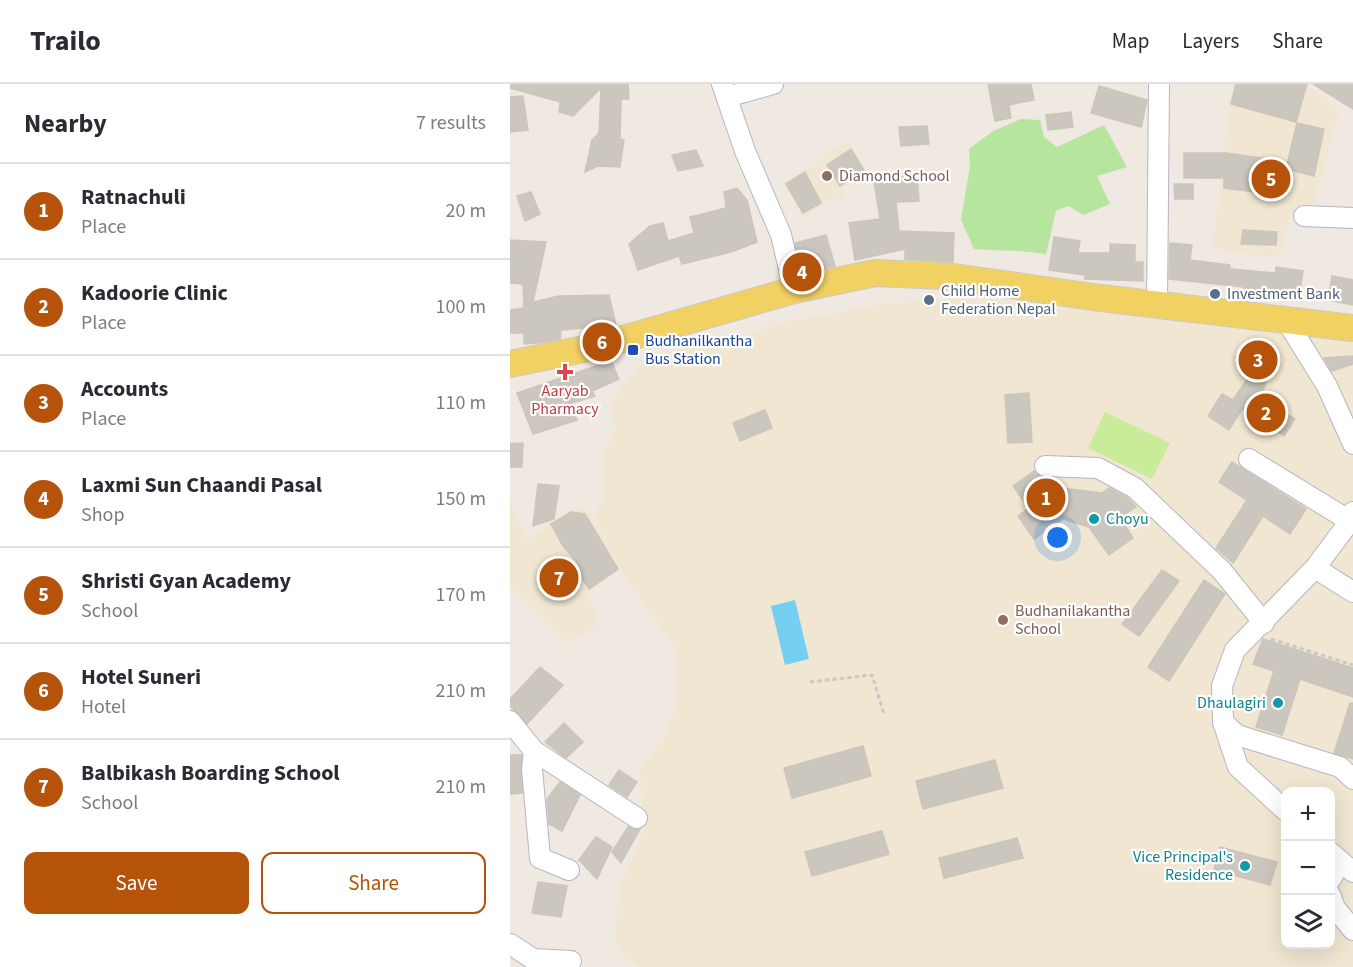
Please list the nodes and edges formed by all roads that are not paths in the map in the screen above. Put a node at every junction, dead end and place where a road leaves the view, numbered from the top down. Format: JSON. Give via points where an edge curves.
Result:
{"nodes":[{"id":1,"x":773,"y":84,"type":"edge"},
{"id":2,"x":1159,"y":84,"type":"edge"},
{"id":3,"x":724,"y":91,"type":"edge"},
{"id":4,"x":1304,"y":216,"type":"dead end"},
{"id":5,"x":1353,"y":218,"type":"edge"},
{"id":6,"x":794,"y":290,"type":"junction"},
{"id":7,"x":1156,"y":304,"type":"junction"},
{"id":8,"x":1286,"y":320,"type":"junction"},
{"id":9,"x":1353,"y":328,"type":"edge"},
{"id":10,"x":510,"y":364,"type":"edge"},
{"id":11,"x":1353,"y":444,"type":"edge"},
{"id":12,"x":1250,"y":459,"type":"dead end"},
{"id":13,"x":1045,"y":466,"type":"dead end"},
{"id":14,"x":1351,"y":516,"type":"edge"},
{"id":15,"x":1315,"y":568,"type":"junction"},
{"id":16,"x":1353,"y":592,"type":"edge"},
{"id":17,"x":1266,"y":621,"type":"junction"},
{"id":18,"x":510,"y":721,"type":"edge"},
{"id":19,"x":1223,"y":722,"type":"junction"},
{"id":20,"x":534,"y":751,"type":"junction"},
{"id":21,"x":1353,"y":778,"type":"edge"},
{"id":22,"x":1281,"y":806,"type":"edge"},
{"id":23,"x":637,"y":818,"type":"dead end"},
{"id":24,"x":569,"y":870,"type":"dead end"},
{"id":25,"x":1330,"y":895,"type":"edge"},
{"id":26,"x":1353,"y":930,"type":"edge"},
{"id":27,"x":510,"y":944,"type":"edge"},
{"id":28,"x":571,"y":962,"type":"dead end"}],
"edges":[{"from":1,"to":3,"type":"street"},
{"from":2,"to":7,"type":"street"},
{"from":3,"to":6,"type":"street","via":[[781,235]]},
{"from":4,"to":5,"type":"street"},
{"from":6,"to":7,"type":"main road","via":[[885,273],[947,276]]},
{"from":6,"to":10,"type":"main road","via":[[599,346]]},
{"from":7,"to":8,"type":"main road"},
{"from":8,"to":9,"type":"main road"},
{"from":8,"to":11,"type":"street","via":[[1327,386]]},
{"from":12,"to":14,"type":"street"},
{"from":13,"to":17,"type":"street","via":[[1098,468],[1135,488],[1221,571]]},
{"from":14,"to":15,"type":"street"},
{"from":15,"to":16,"type":"street"},
{"from":15,"to":17,"type":"street"},
{"from":17,"to":19,"type":"street","via":[[1235,650],[1222,686]]},
{"from":18,"to":20,"type":"street"},
{"from":19,"to":21,"type":"street","via":[[1237,735],[1340,767]]},
{"from":19,"to":22,"type":"street","via":[[1238,766]]},
{"from":20,"to":23,"type":"street"},
{"from":20,"to":24,"type":"street","via":[[532,769],[540,858]]},
{"from":25,"to":26,"type":"street","via":[[1335,908]]},
{"from":27,"to":28,"type":"street","via":[[533,959]]}]}
